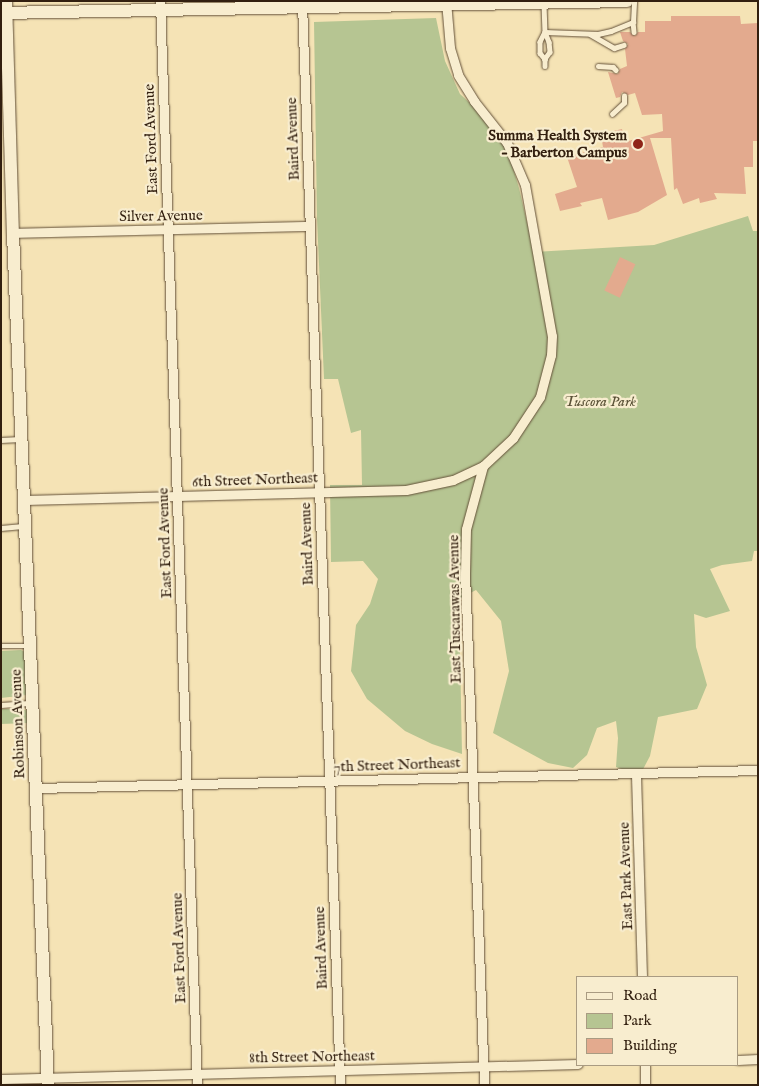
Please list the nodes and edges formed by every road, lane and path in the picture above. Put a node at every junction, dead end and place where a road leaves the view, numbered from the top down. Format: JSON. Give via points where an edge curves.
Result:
{"nodes":[{"id":1,"x":608,"y":1,"type":"edge"},
{"id":2,"x":627,"y":1,"type":"edge"},
{"id":3,"x":634,"y":1,"type":"edge"},
{"id":4,"x":446,"y":2,"type":"edge"},
{"id":5,"x":544,"y":3,"type":"junction"},
{"id":6,"x":302,"y":4,"type":"edge"},
{"id":7,"x":160,"y":5,"type":"edge"},
{"id":8,"x":5,"y":9,"type":"edge"},
{"id":9,"x":633,"y":22,"type":"junction"},
{"id":10,"x":544,"y":32,"type":"junction"},
{"id":11,"x":634,"y":32,"type":"dead end"},
{"id":12,"x":589,"y":34,"type":"junction"},
{"id":13,"x":624,"y":45,"type":"dead end"},
{"id":14,"x":545,"y":59,"type":"junction"},
{"id":15,"x":545,"y":66,"type":"dead end"},
{"id":16,"x":598,"y":66,"type":"dead end"},
{"id":17,"x":616,"y":70,"type":"dead end"},
{"id":18,"x":624,"y":96,"type":"dead end"},
{"id":19,"x":612,"y":114,"type":"dead end"},
{"id":20,"x":310,"y":226,"type":"junction"},
{"id":21,"x":168,"y":229,"type":"junction"},
{"id":22,"x":13,"y":233,"type":"junction"},
{"id":23,"x":22,"y":439,"type":"junction"},
{"id":24,"x":1,"y":440,"type":"edge"},
{"id":25,"x":483,"y":466,"type":"junction"},
{"id":26,"x":319,"y":492,"type":"junction"},
{"id":27,"x":177,"y":496,"type":"junction"},
{"id":28,"x":25,"y":500,"type":"junction"},
{"id":29,"x":26,"y":526,"type":"junction"},
{"id":30,"x":1,"y":528,"type":"edge"},
{"id":31,"x":1,"y":646,"type":"edge"},
{"id":32,"x":30,"y":646,"type":"junction"},
{"id":33,"x":33,"y":703,"type":"junction"},
{"id":34,"x":1,"y":704,"type":"edge"},
{"id":35,"x":758,"y":770,"type":"edge"},
{"id":36,"x":636,"y":775,"type":"junction"},
{"id":37,"x":474,"y":777,"type":"junction"},
{"id":38,"x":329,"y":781,"type":"junction"},
{"id":39,"x":187,"y":785,"type":"junction"},
{"id":40,"x":36,"y":788,"type":"junction"},
{"id":41,"x":642,"y":976,"type":"edge"},
{"id":42,"x":758,"y":1059,"type":"edge"},
{"id":43,"x":739,"y":1060,"type":"edge"},
{"id":44,"x":576,"y":1064,"type":"edge"},
{"id":45,"x":484,"y":1066,"type":"junction"},
{"id":46,"x":645,"y":1066,"type":"edge"},
{"id":47,"x":339,"y":1070,"type":"junction"},
{"id":48,"x":197,"y":1073,"type":"junction"},
{"id":49,"x":1,"y":1079,"type":"edge"},
{"id":50,"x":48,"y":1081,"type":"edge"},
{"id":51,"x":197,"y":1085,"type":"edge"},
{"id":52,"x":340,"y":1085,"type":"edge"},
{"id":53,"x":484,"y":1085,"type":"edge"},
{"id":54,"x":645,"y":1085,"type":"edge"}],
"edges":[{"from":1,"to":2,"type":"main road"},
{"from":1,"to":5,"type":"main road"},
{"from":3,"to":9,"type":"lane"},
{"from":4,"to":5,"type":"main road"},
{"from":4,"to":6,"type":"main road"},
{"from":4,"to":25,"type":"street","via":[[450,48],[458,75],[507,143],[525,185],[551,320],[551,355],[540,398],[513,438]]},
{"from":5,"to":10,"type":"lane"},
{"from":6,"to":7,"type":"main road"},
{"from":6,"to":20,"type":"street","name":"Baird Avenue"},
{"from":7,"to":8,"type":"main road"},
{"from":7,"to":21,"type":"street","name":"East Ford Avenue"},
{"from":8,"to":22,"type":"main road","name":"Robinson Avenue"},
{"from":9,"to":11,"type":"lane"},
{"from":9,"to":12,"type":"lane","via":[[611,31]]},
{"from":10,"to":12,"type":"lane"},
{"from":10,"to":14,"type":"lane","via":[[540,53]]},
{"from":10,"to":14,"type":"lane","via":[[550,47]]},
{"from":12,"to":13,"type":"lane","via":[[614,48]]},
{"from":14,"to":15,"type":"lane"},
{"from":16,"to":17,"type":"lane"},
{"from":18,"to":19,"type":"lane","via":[[624,103]]},
{"from":20,"to":21,"type":"street","name":"Silver Avenue"},
{"from":20,"to":26,"type":"street","name":"Baird Avenue"},
{"from":21,"to":22,"type":"street","name":"Silver Avenue"},
{"from":21,"to":27,"type":"street","name":"East Ford Avenue"},
{"from":22,"to":23,"type":"main road","name":"Robinson Avenue"},
{"from":23,"to":24,"type":"lane"},
{"from":23,"to":28,"type":"main road","name":"Robinson Avenue"},
{"from":25,"to":26,"type":"street","name":"6th Street Northeast","via":[[453,480],[406,490]]},
{"from":25,"to":37,"type":"street","name":"East Tuscarawas Avenue","via":[[466,529],[465,551]]},
{"from":26,"to":27,"type":"street","name":"6th Street Northeast"},
{"from":26,"to":38,"type":"street","name":"Baird Avenue"},
{"from":27,"to":28,"type":"street","name":"6th Street Northeast"},
{"from":27,"to":39,"type":"street","name":"East Ford Avenue"},
{"from":28,"to":29,"type":"main road","name":"Robinson Avenue"},
{"from":29,"to":30,"type":"lane"},
{"from":29,"to":32,"type":"main road","name":"Robinson Avenue"},
{"from":31,"to":32,"type":"lane"},
{"from":32,"to":33,"type":"main road","name":"Robinson Avenue"},
{"from":33,"to":34,"type":"lane"},
{"from":33,"to":40,"type":"main road","name":"Robinson Avenue"},
{"from":35,"to":36,"type":"street","name":"7th Street Northeast"},
{"from":36,"to":37,"type":"street","name":"7th Street Northeast"},
{"from":36,"to":41,"type":"street","name":"East Park Avenue"},
{"from":37,"to":38,"type":"street","name":"7th Street Northeast"},
{"from":37,"to":45,"type":"street","name":"East Tuscarawas Avenue"},
{"from":38,"to":39,"type":"street","name":"7th Street Northeast"},
{"from":38,"to":47,"type":"street","name":"Baird Avenue"},
{"from":39,"to":40,"type":"street","name":"7th Street Northeast"},
{"from":39,"to":48,"type":"street","name":"East Ford Avenue"},
{"from":40,"to":50,"type":"main road","name":"Robinson Avenue"},
{"from":42,"to":43,"type":"street"},
{"from":44,"to":45,"type":"street","name":"8th Street Northeast"},
{"from":45,"to":47,"type":"street","name":"8th Street Northeast"},
{"from":45,"to":53,"type":"street","name":"East Tuscarawas Avenue"},
{"from":46,"to":54,"type":"street"},
{"from":47,"to":48,"type":"street","name":"8th Street Northeast"},
{"from":47,"to":52,"type":"street","name":"Baird Avenue"},
{"from":48,"to":50,"type":"street","name":"8th Street Northeast"},
{"from":48,"to":51,"type":"street","name":"East Ford Avenue"},
{"from":49,"to":50,"type":"street","name":"8th Street Northeast"}]}
